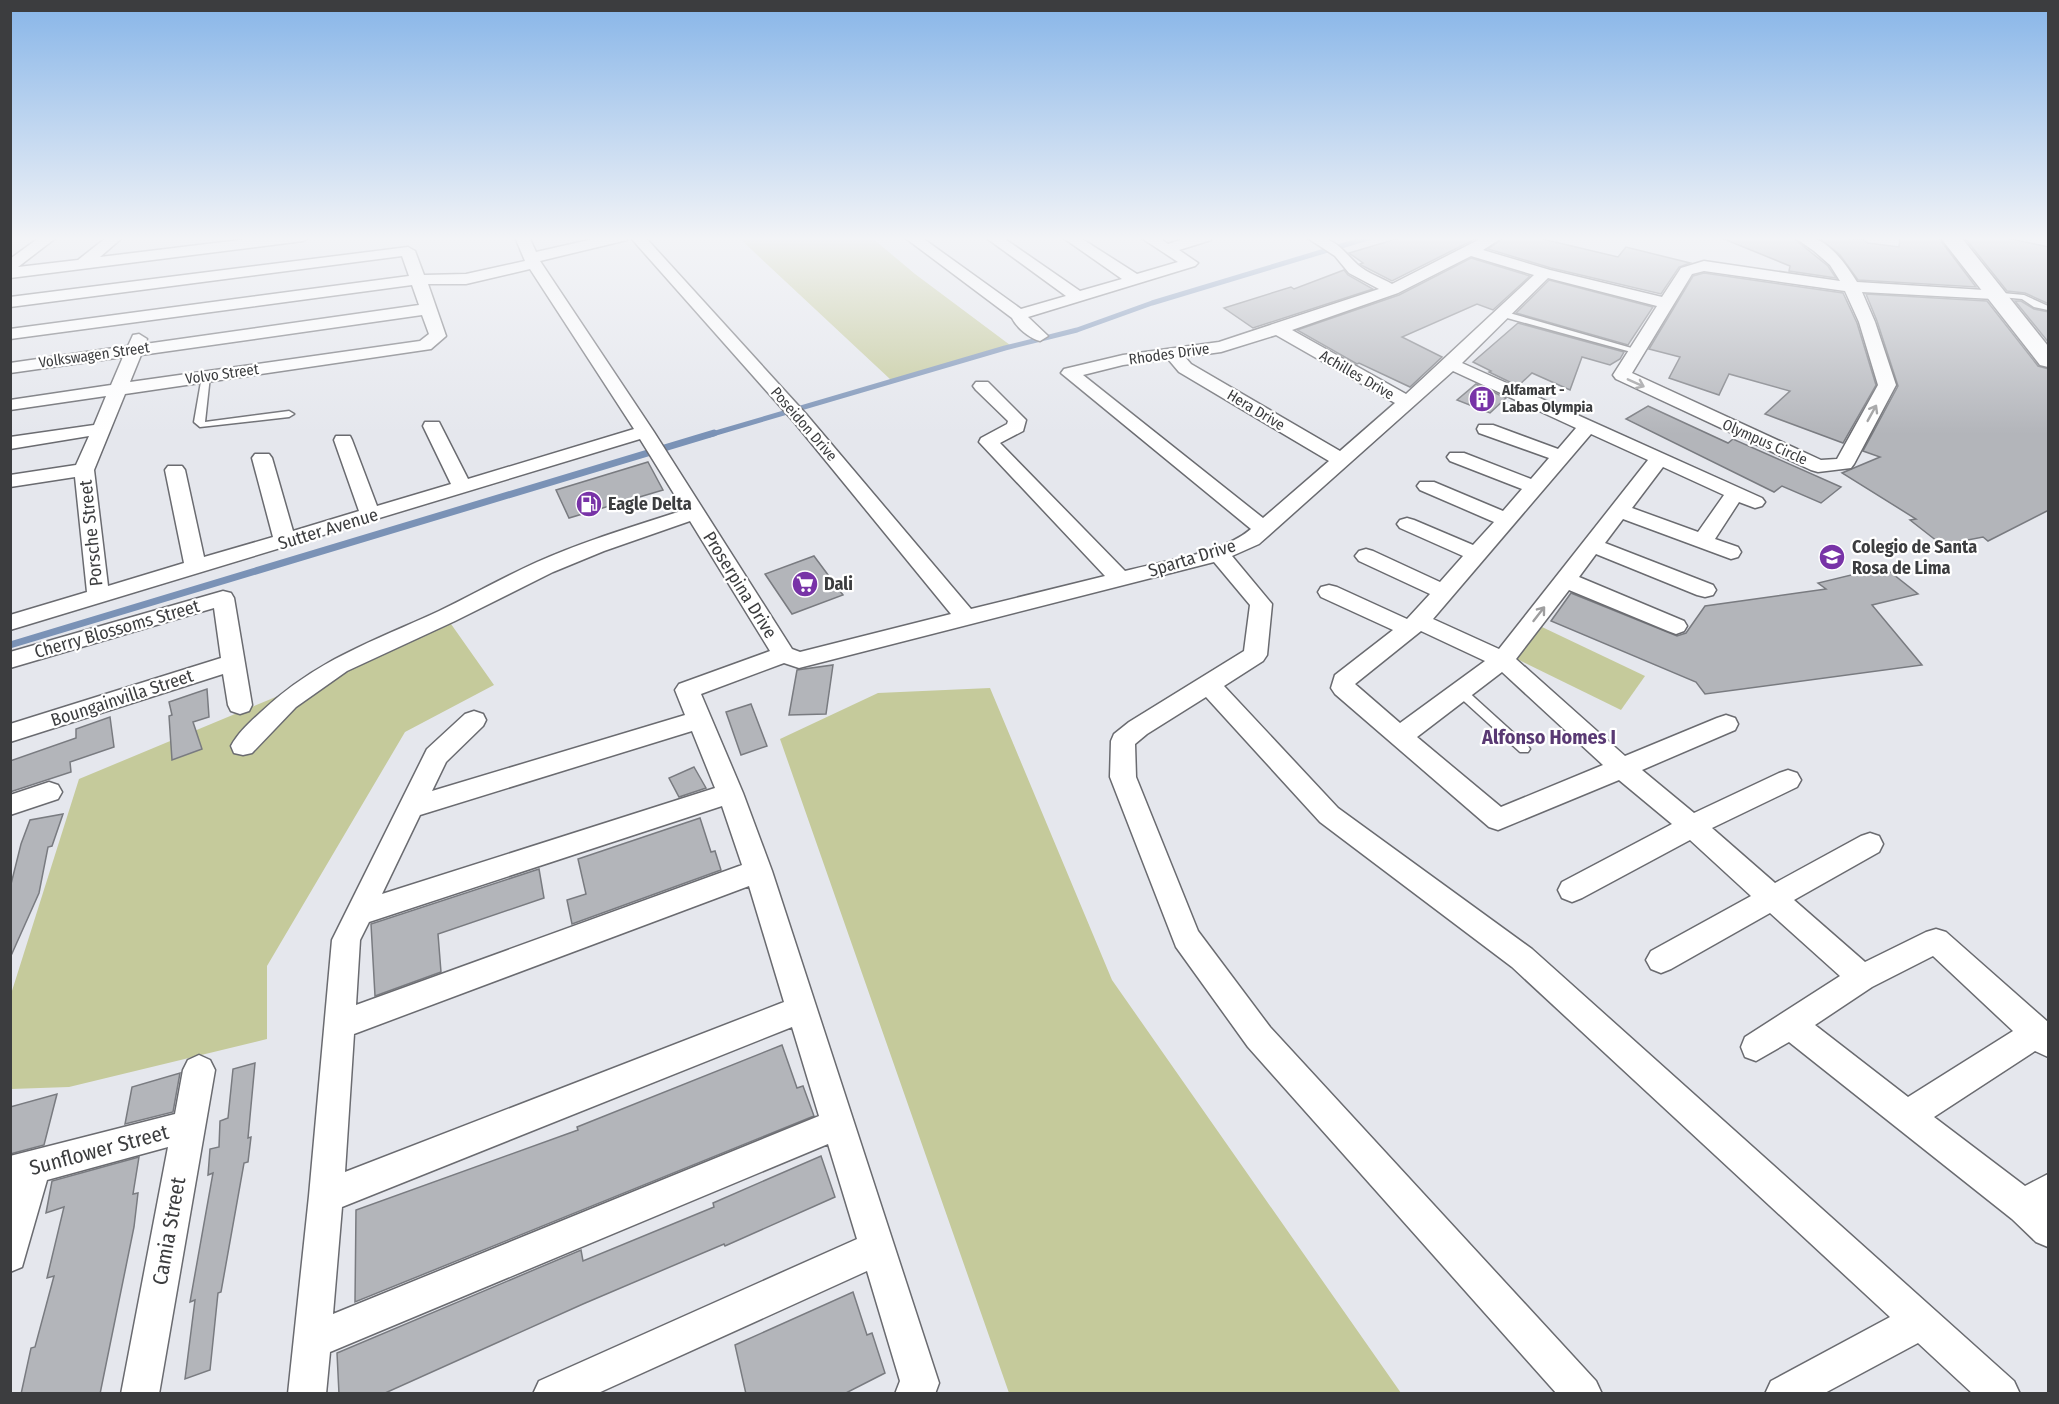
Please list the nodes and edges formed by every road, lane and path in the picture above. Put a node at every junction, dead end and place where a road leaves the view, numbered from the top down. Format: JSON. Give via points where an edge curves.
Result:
{"nodes":[{"id":1,"x":153,"y":303,"type":"edge"},
{"id":2,"x":244,"y":303,"type":"edge"},
{"id":3,"x":426,"y":303,"type":"edge"},
{"id":4,"x":560,"y":303,"type":"edge"},
{"id":5,"x":696,"y":303,"type":"edge"},
{"id":6,"x":1002,"y":303,"type":"edge"},
{"id":7,"x":1060,"y":303,"type":"edge"},
{"id":8,"x":1355,"y":303,"type":"edge"},
{"id":9,"x":1515,"y":303,"type":"edge"},
{"id":10,"x":1665,"y":303,"type":"edge"},
{"id":11,"x":1858,"y":303,"type":"edge"},
{"id":12,"x":2001,"y":303,"type":"edge"},
{"id":13,"x":2033,"y":303,"type":"edge"},
{"id":14,"x":2049,"y":308,"type":"edge"},
{"id":15,"x":428,"y":309,"type":"junction"},
{"id":16,"x":1503,"y":314,"type":"junction"},
{"id":17,"x":148,"y":315,"type":"junction"},
{"id":18,"x":1019,"y":315,"type":"junction"},
{"id":19,"x":1278,"y":329,"type":"junction"},
{"id":20,"x":10,"y":334,"type":"edge"},
{"id":21,"x":1040,"y":336,"type":"dead end"},
{"id":22,"x":134,"y":349,"type":"junction"},
{"id":23,"x":1638,"y":351,"type":"junction"},
{"id":24,"x":1173,"y":354,"type":"junction"},
{"id":25,"x":2049,"y":360,"type":"edge"},
{"id":26,"x":1451,"y":364,"type":"junction"},
{"id":27,"x":10,"y":368,"type":"edge"},
{"id":28,"x":206,"y":376,"type":"junction"},
{"id":29,"x":982,"y":386,"type":"dead end"},
{"id":30,"x":117,"y":390,"type":"junction"},
{"id":31,"x":1406,"y":402,"type":"junction"},
{"id":32,"x":10,"y":405,"type":"edge"},
{"id":33,"x":289,"y":414,"type":"dead end"},
{"id":34,"x":432,"y":426,"type":"dead end"},
{"id":35,"x":1587,"y":427,"type":"junction"},
{"id":36,"x":101,"y":429,"type":"junction"},
{"id":37,"x":1486,"y":429,"type":"dead end"},
{"id":38,"x":343,"y":440,"type":"dead end"},
{"id":39,"x":651,"y":442,"type":"junction"},
{"id":40,"x":10,"y":443,"type":"edge"},
{"id":41,"x":1561,"y":456,"type":"junction"},
{"id":42,"x":1457,"y":457,"type":"dead end"},
{"id":43,"x":262,"y":458,"type":"dead end"},
{"id":44,"x":1659,"y":459,"type":"junction"},
{"id":45,"x":1343,"y":461,"type":"junction"},
{"id":46,"x":84,"y":470,"type":"junction"},
{"id":47,"x":175,"y":470,"type":"dead end"},
{"id":48,"x":10,"y":480,"type":"edge"},
{"id":49,"x":1427,"y":486,"type":"dead end"},
{"id":50,"x":1535,"y":487,"type":"junction"},
{"id":51,"x":463,"y":488,"type":"junction"},
{"id":52,"x":1735,"y":493,"type":"junction"},
{"id":53,"x":1755,"y":502,"type":"dead end"},
{"id":54,"x":1619,"y":510,"type":"junction"},
{"id":55,"x":695,"y":513,"type":"junction"},
{"id":56,"x":370,"y":516,"type":"junction"},
{"id":57,"x":1505,"y":519,"type":"junction"},
{"id":58,"x":1407,"y":524,"type":"dead end"},
{"id":59,"x":1264,"y":529,"type":"junction"},
{"id":60,"x":285,"y":541,"type":"junction"},
{"id":61,"x":1703,"y":541,"type":"junction"},
{"id":62,"x":1593,"y":545,"type":"junction"},
{"id":63,"x":1731,"y":552,"type":"dead end"},
{"id":64,"x":1219,"y":554,"type":"junction"},
{"id":65,"x":1476,"y":554,"type":"junction"},
{"id":66,"x":1366,"y":556,"type":"dead end"},
{"id":67,"x":196,"y":568,"type":"junction"},
{"id":68,"x":1121,"y":579,"type":"junction"},
{"id":69,"x":1566,"y":579,"type":"junction"},
{"id":70,"x":1705,"y":590,"type":"dead end"},
{"id":71,"x":1329,"y":592,"type":"dead end"},
{"id":72,"x":1443,"y":592,"type":"junction"},
{"id":73,"x":99,"y":597,"type":"junction"},
{"id":74,"x":965,"y":617,"type":"junction"},
{"id":75,"x":10,"y":623,"type":"edge"},
{"id":76,"x":1414,"y":625,"type":"junction"},
{"id":77,"x":1676,"y":626,"type":"dead end"},
{"id":78,"x":784,"y":655,"type":"junction"},
{"id":79,"x":10,"y":660,"type":"edge"},
{"id":80,"x":1503,"y":660,"type":"junction"},
{"id":81,"x":233,"y":663,"type":"junction"},
{"id":82,"x":1208,"y":684,"type":"junction"},
{"id":83,"x":1460,"y":691,"type":"junction"},
{"id":84,"x":240,"y":705,"type":"dead end"},
{"id":85,"x":474,"y":720,"type":"dead end"},
{"id":86,"x":700,"y":720,"type":"junction"},
{"id":87,"x":1726,"y":724,"type":"dead end"},
{"id":88,"x":10,"y":733,"type":"edge"},
{"id":89,"x":1400,"y":736,"type":"junction"},
{"id":90,"x":243,"y":746,"type":"dead end"},
{"id":91,"x":1524,"y":749,"type":"dead end"},
{"id":92,"x":1622,"y":768,"type":"junction"},
{"id":93,"x":1788,"y":780,"type":"dead end"},
{"id":94,"x":49,"y":792,"type":"dead end"},
{"id":95,"x":730,"y":792,"type":"junction"},
{"id":96,"x":10,"y":805,"type":"edge"},
{"id":97,"x":412,"y":807,"type":"junction"},
{"id":98,"x":1692,"y":826,"type":"junction"},
{"id":99,"x":1870,"y":844,"type":"dead end"},
{"id":100,"x":758,"y":871,"type":"junction"},
{"id":101,"x":1572,"y":890,"type":"dead end"},
{"id":102,"x":1772,"y":898,"type":"junction"},
{"id":103,"x":360,"y":913,"type":"junction"},
{"id":104,"x":1661,"y":960,"type":"dead end"},
{"id":105,"x":1862,"y":978,"type":"junction"},
{"id":106,"x":802,"y":1009,"type":"junction"},
{"id":107,"x":340,"y":1025,"type":"junction"},
{"id":108,"x":1792,"y":1026,"type":"junction"},
{"id":109,"x":2043,"y":1037,"type":"edge"},
{"id":110,"x":1756,"y":1047,"type":"dead end"},
{"id":111,"x":199,"y":1070,"type":"dead end"},
{"id":112,"x":1907,"y":1116,"type":"junction"},
{"id":113,"x":838,"y":1124,"type":"junction"},
{"id":114,"x":188,"y":1126,"type":"junction"},
{"id":115,"x":22,"y":1170,"type":"edge"},
{"id":116,"x":326,"y":1196,"type":"junction"},
{"id":117,"x":2036,"y":1199,"type":"edge"},
{"id":118,"x":2049,"y":1230,"type":"edge"},
{"id":119,"x":877,"y":1248,"type":"junction"},
{"id":120,"x":10,"y":1256,"type":"edge"},
{"id":121,"x":1921,"y":1321,"type":"junction"},
{"id":122,"x":312,"y":1341,"type":"junction"},
{"id":123,"x":140,"y":1394,"type":"edge"},
{"id":124,"x":307,"y":1394,"type":"edge"},
{"id":125,"x":552,"y":1394,"type":"edge"},
{"id":126,"x":914,"y":1394,"type":"edge"},
{"id":127,"x":1582,"y":1394,"type":"edge"},
{"id":128,"x":1784,"y":1394,"type":"edge"},
{"id":129,"x":2001,"y":1394,"type":"edge"}],
"edges":[{"from":1,"to":17,"type":"street"},
{"from":2,"to":17,"type":"street"},
{"from":3,"to":15,"type":"street"},
{"from":4,"to":39,"type":"street","name":"Proserpina Drive"},
{"from":5,"to":74,"type":"street","name":"Poseidon Drive","via":[[800,418]]},
{"from":6,"to":18,"type":"street"},
{"from":7,"to":18,"type":"street"},
{"from":8,"to":19,"type":"street","name":"Rhodes Drive"},
{"from":9,"to":16,"type":"street","name":"Sparta Drive"},
{"from":10,"to":23,"type":"street","name":"Olympus Circle"},
{"from":23,"to":11,"type":"street","name":"Olympus Circle","one_way":true,"via":[[1622,375],[1625,379],[1818,466],[1844,464],[1887,385]]},
{"from":12,"to":25,"type":"main road"},
{"from":13,"to":14,"type":"lane"},
{"from":15,"to":22,"type":"street","name":"Volkswagen Street"},
{"from":15,"to":28,"type":"street","name":"Volvo Street","via":[[438,336],[425,345]]},
{"from":16,"to":23,"type":"lane"},
{"from":16,"to":26,"type":"street","name":"Sparta Drive"},
{"from":17,"to":20,"type":"street"},
{"from":17,"to":22,"type":"street"},
{"from":18,"to":21,"type":"street"},
{"from":19,"to":24,"type":"street","name":"Rhodes Drive","via":[[1221,347]]},
{"from":19,"to":31,"type":"street","name":"Achilles Drive"},
{"from":22,"to":27,"type":"street","name":"Volkswagen Street"},
{"from":22,"to":30,"type":"street"},
{"from":24,"to":45,"type":"street","name":"Hera Drive","via":[[1185,368]]},
{"from":24,"to":59,"type":"street","name":"Rhodes Drive","via":[[1123,360],[1070,373]]},
{"from":26,"to":31,"type":"street","name":"Sparta Drive"},
{"from":26,"to":35,"type":"street"},
{"from":28,"to":30,"type":"street","name":"Volvo Street"},
{"from":28,"to":33,"type":"lane","via":[[199,422],[203,425]]},
{"from":29,"to":68,"type":"street","via":[[1017,420],[1016,427],[988,442]]},
{"from":30,"to":32,"type":"street","name":"Volvo Street"},
{"from":30,"to":36,"type":"street"},
{"from":31,"to":45,"type":"street","name":"Sparta Drive"},
{"from":34,"to":51,"type":"street"},
{"from":35,"to":41,"type":"street"},
{"from":35,"to":44,"type":"street"},
{"from":36,"to":40,"type":"street"},
{"from":36,"to":46,"type":"street"},
{"from":37,"to":41,"type":"street"},
{"from":38,"to":56,"type":"street"},
{"from":39,"to":51,"type":"street","name":"Sutter Avenue"},
{"from":39,"to":55,"type":"street","name":"Proserpina Drive"},
{"from":41,"to":50,"type":"street"},
{"from":42,"to":50,"type":"street"},
{"from":43,"to":60,"type":"street"},
{"from":44,"to":52,"type":"street"},
{"from":44,"to":54,"type":"street"},
{"from":45,"to":59,"type":"street","name":"Sparta Drive"},
{"from":46,"to":48,"type":"street"},
{"from":46,"to":73,"type":"street","name":"Porsche Street"},
{"from":47,"to":67,"type":"street"},
{"from":49,"to":57,"type":"street"},
{"from":50,"to":57,"type":"street"},
{"from":51,"to":56,"type":"street","name":"Sutter Avenue"},
{"from":52,"to":53,"type":"street"},
{"from":52,"to":61,"type":"street"},
{"from":54,"to":61,"type":"street"},
{"from":54,"to":62,"type":"street"},
{"from":55,"to":78,"type":"street","name":"Proserpina Drive"},
{"from":55,"to":90,"type":"street","via":[[545,567],[339,665],[277,709]]},
{"from":56,"to":60,"type":"street","name":"Sutter Avenue"},
{"from":57,"to":65,"type":"street"},
{"from":58,"to":65,"type":"street"},
{"from":59,"to":64,"type":"street","name":"Sparta Drive"},
{"from":60,"to":67,"type":"street","name":"Sutter Avenue"},
{"from":61,"to":63,"type":"street"},
{"from":62,"to":69,"type":"street"},
{"from":62,"to":70,"type":"street"},
{"from":64,"to":68,"type":"street","name":"Sparta Drive"},
{"from":64,"to":82,"type":"street","via":[[1261,604],[1255,655]]},
{"from":65,"to":72,"type":"street"},
{"from":66,"to":72,"type":"street"},
{"from":67,"to":73,"type":"street","name":"Sutter Avenue"},
{"from":68,"to":74,"type":"street","name":"Sparta Drive"},
{"from":69,"to":77,"type":"street"},
{"from":80,"to":69,"type":"street","one_way":true},
{"from":71,"to":76,"type":"street"},
{"from":72,"to":76,"type":"street"},
{"from":73,"to":75,"type":"street","name":"Sutter Avenue"},
{"from":74,"to":78,"type":"street","name":"Sparta Drive","via":[[799,660]]},
{"from":76,"to":80,"type":"street"},
{"from":76,"to":89,"type":"street","via":[[1343,681],[1343,688]]},
{"from":78,"to":86,"type":"street","via":[[687,690]]},
{"from":79,"to":81,"type":"street","name":"Cherry Blossoms Street","via":[[223,598]]},
{"from":80,"to":83,"type":"street"},
{"from":80,"to":92,"type":"street"},
{"from":81,"to":84,"type":"street"},
{"from":81,"to":88,"type":"street","name":"Boungainvilla Street"},
{"from":82,"to":121,"type":"street","via":[[1329,815],[1522,958]]},
{"from":82,"to":127,"type":"street","via":[[1124,741],[1123,777],[1186,938],[1259,1037]]},
{"from":83,"to":89,"type":"street"},
{"from":83,"to":91,"type":"lane"},
{"from":85,"to":97,"type":"street","via":[[436,756]]},
{"from":86,"to":95,"type":"street"},
{"from":86,"to":97,"type":"street"},
{"from":87,"to":92,"type":"street"},
{"from":89,"to":92,"type":"street","via":[[1498,820]]},
{"from":92,"to":98,"type":"street"},
{"from":93,"to":98,"type":"street"},
{"from":94,"to":96,"type":"street"},
{"from":95,"to":100,"type":"street"},
{"from":95,"to":103,"type":"street"},
{"from":97,"to":103,"type":"street"},
{"from":98,"to":101,"type":"street"},
{"from":98,"to":102,"type":"street"},
{"from":99,"to":102,"type":"street"},
{"from":100,"to":106,"type":"street"},
{"from":100,"to":107,"type":"street"},
{"from":102,"to":104,"type":"street"},
{"from":102,"to":105,"type":"street"},
{"from":103,"to":107,"type":"street","via":[[346,940]]},
{"from":105,"to":108,"type":"street"},
{"from":105,"to":109,"type":"street","via":[[1936,941]]},
{"from":106,"to":113,"type":"street"},
{"from":106,"to":116,"type":"street"},
{"from":107,"to":116,"type":"street"},
{"from":108,"to":110,"type":"street"},
{"from":108,"to":112,"type":"street"},
{"from":109,"to":112,"type":"street"},
{"from":111,"to":114,"type":"street","name":"Camia Street"},
{"from":112,"to":117,"type":"street"},
{"from":113,"to":119,"type":"street"},
{"from":113,"to":122,"type":"street"},
{"from":114,"to":115,"type":"street","name":"Sunflower Street"},
{"from":114,"to":123,"type":"street","name":"Camia Street"},
{"from":115,"to":120,"type":"street"},
{"from":116,"to":122,"type":"street"},
{"from":117,"to":118,"type":"street"},
{"from":119,"to":125,"type":"street"},
{"from":119,"to":126,"type":"street","via":[[920,1383]]},
{"from":121,"to":128,"type":"street"},
{"from":121,"to":129,"type":"street"},
{"from":122,"to":124,"type":"street"}]}
